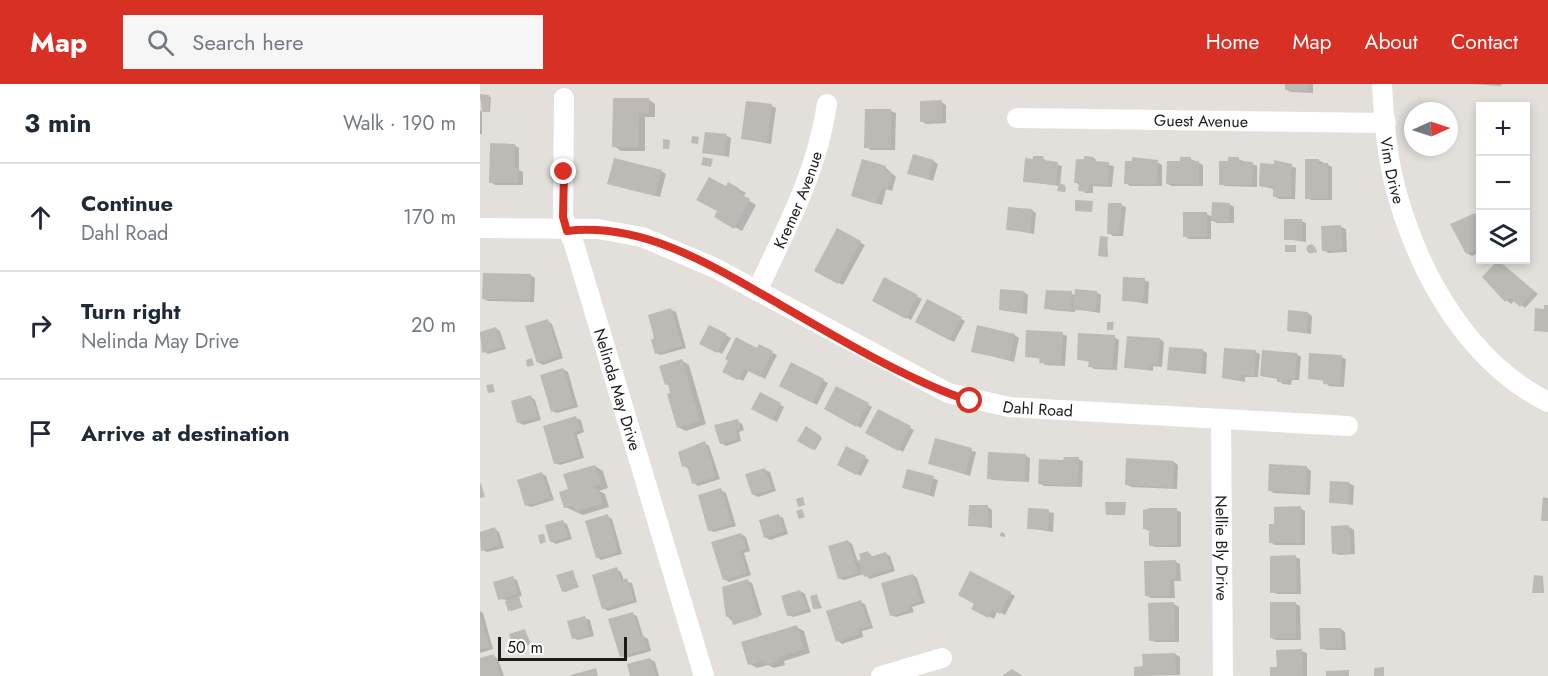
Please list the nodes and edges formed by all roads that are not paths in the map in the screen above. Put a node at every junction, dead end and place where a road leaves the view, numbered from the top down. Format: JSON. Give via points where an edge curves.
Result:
{"nodes":[{"id":1,"x":1382,"y":84,"type":"edge"},
{"id":2,"x":564,"y":98,"type":"dead end"},
{"id":3,"x":826,"y":104,"type":"dead end"},
{"id":4,"x":1017,"y":118,"type":"dead end"},
{"id":5,"x":1386,"y":123,"type":"junction"},
{"id":6,"x":480,"y":228,"type":"edge"},
{"id":7,"x":567,"y":231,"type":"junction"},
{"id":8,"x":757,"y":291,"type":"junction"},
{"id":9,"x":1548,"y":402,"type":"edge"},
{"id":10,"x":1221,"y":420,"type":"junction"},
{"id":11,"x":1348,"y":426,"type":"dead end"},
{"id":12,"x":942,"y":658,"type":"dead end"},
{"id":13,"x":704,"y":676,"type":"edge"},
{"id":14,"x":881,"y":676,"type":"edge"},
{"id":15,"x":1223,"y":676,"type":"edge"}],
"edges":[{"from":1,"to":5,"type":"street","name":"Vim Drive"},
{"from":2,"to":7,"type":"street","name":"Nelinda May Drive","via":[[562,205]]},
{"from":3,"to":8,"type":"street","name":"Kremer Avenue","via":[[820,142],[806,186]]},
{"from":4,"to":5,"type":"street","name":"Guest Avenue"},
{"from":5,"to":9,"type":"street","name":"Vim Drive","via":[[1397,195],[1431,283],[1481,350],[1507,374]]},
{"from":6,"to":7,"type":"street","name":"Dahl Road"},
{"from":7,"to":8,"type":"street","name":"Dahl Road","via":[[598,229],[642,237]]},
{"from":7,"to":13,"type":"street","name":"Nelinda May Drive","via":[[585,277]]},
{"from":8,"to":10,"type":"street","name":"Dahl Road","via":[[911,375],[970,401],[1009,407]]},
{"from":10,"to":11,"type":"street","name":"Dahl Road"},
{"from":10,"to":15,"type":"street","name":"Nellie Bly Drive"},
{"from":12,"to":14,"type":"street"}]}
